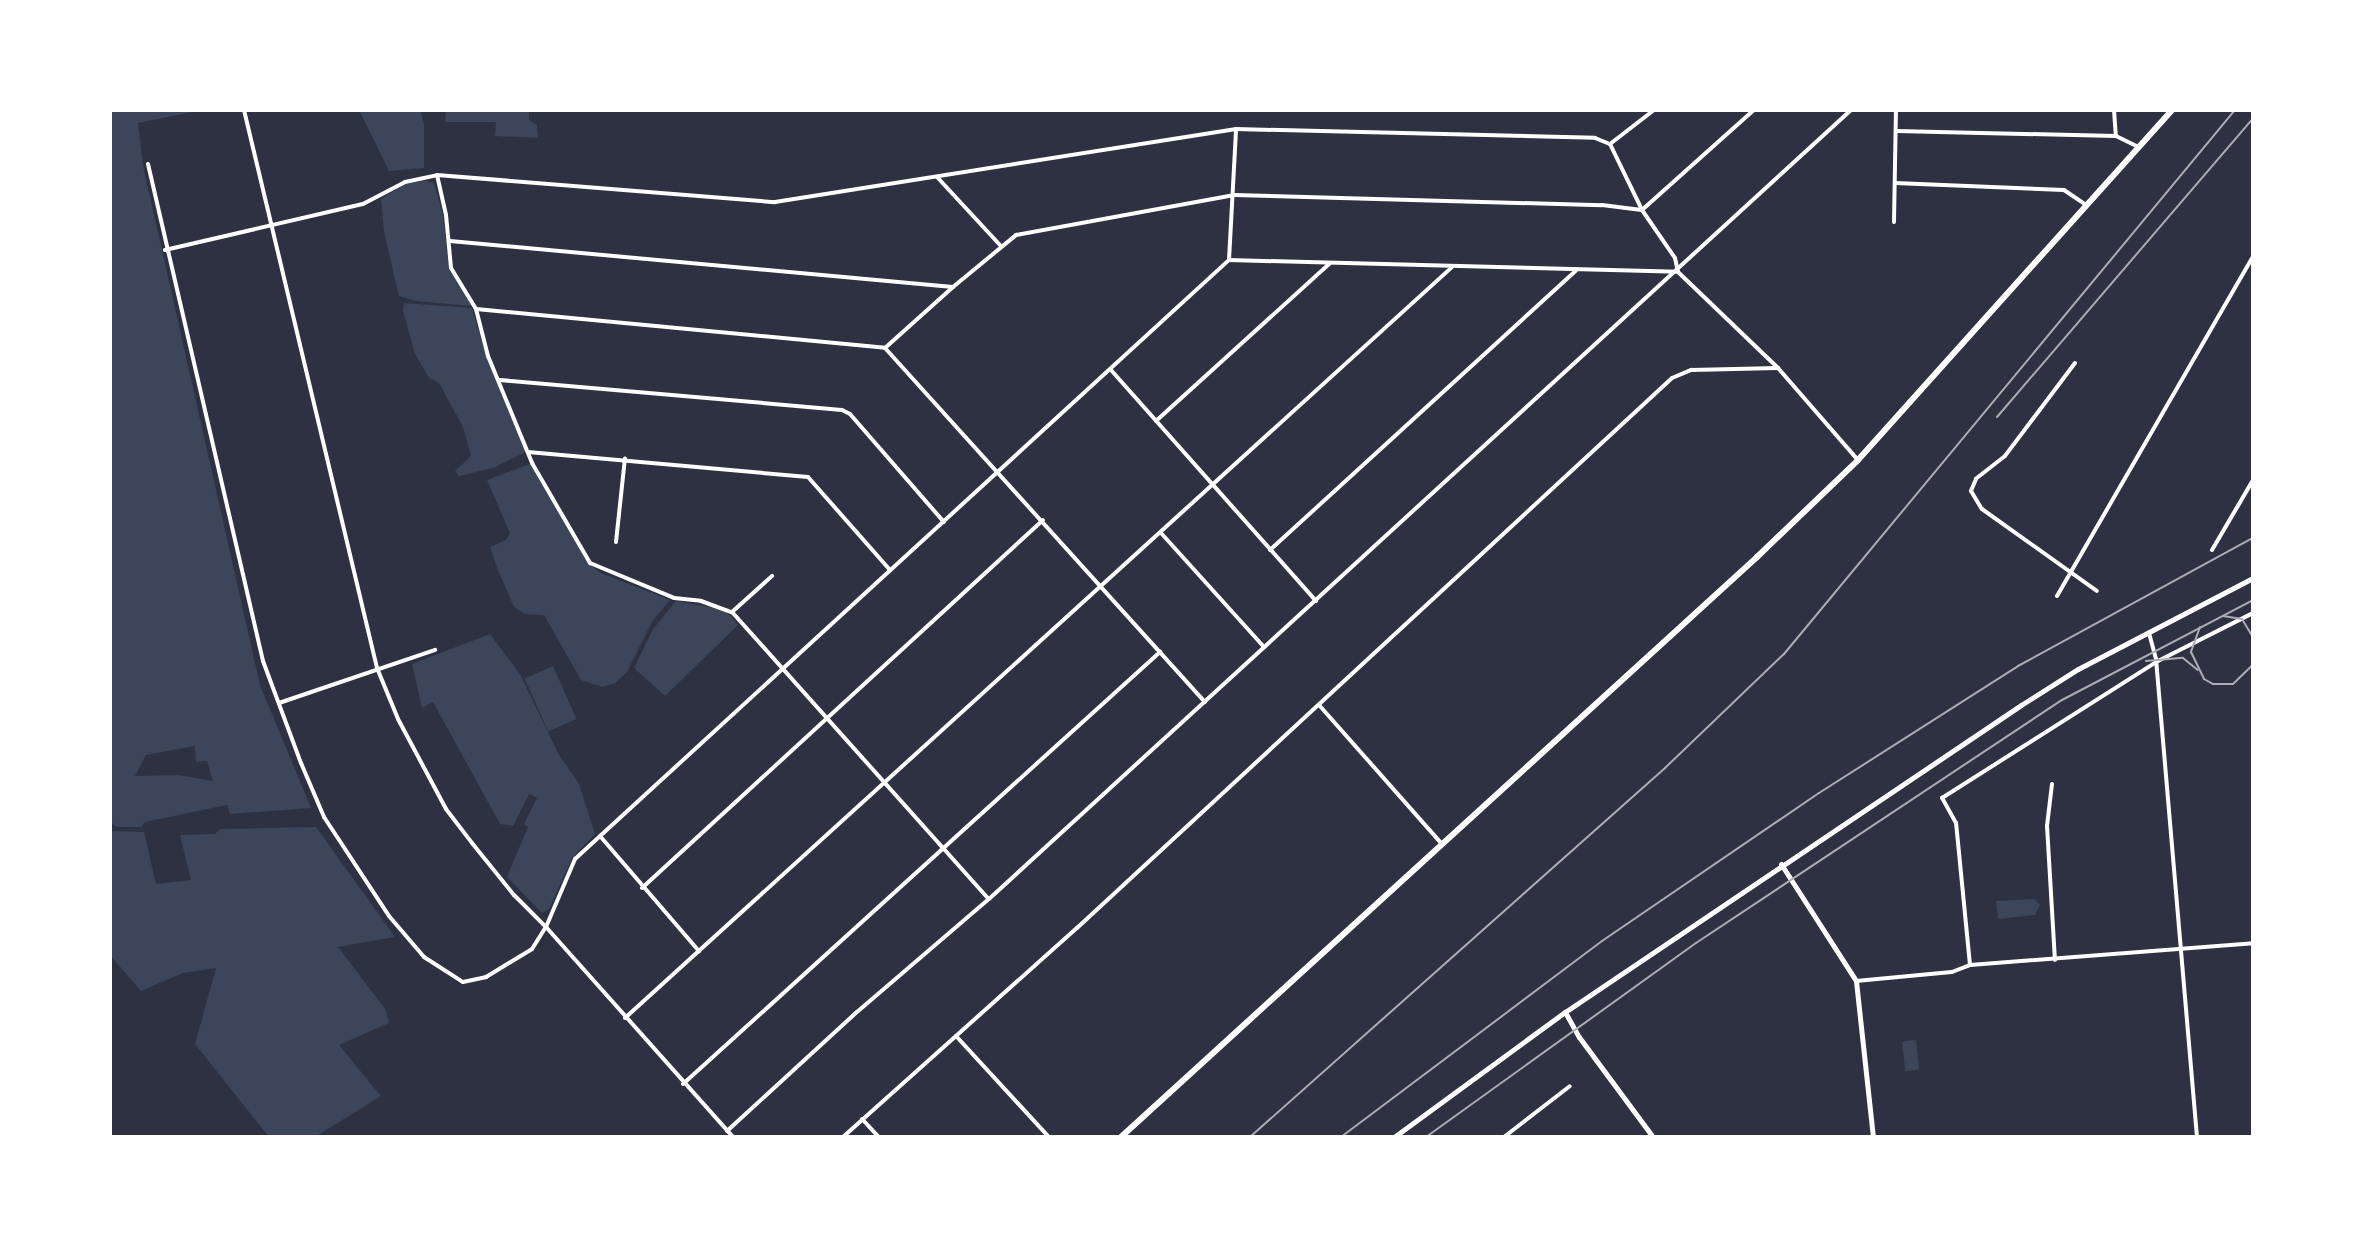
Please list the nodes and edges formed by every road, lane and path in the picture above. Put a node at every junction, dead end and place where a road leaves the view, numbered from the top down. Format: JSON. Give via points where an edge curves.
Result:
{"nodes":[{"id":1,"x":244,"y":110,"type":"edge"},
{"id":2,"x":1644,"y":110,"type":"edge"},
{"id":3,"x":1654,"y":110,"type":"edge"},
{"id":4,"x":1754,"y":110,"type":"edge"},
{"id":5,"x":1851,"y":110,"type":"edge"},
{"id":6,"x":1896,"y":110,"type":"edge"},
{"id":7,"x":2114,"y":110,"type":"edge"},
{"id":8,"x":2172,"y":110,"type":"edge"},
{"id":9,"x":1645,"y":118,"type":"junction"},
{"id":10,"x":1236,"y":129,"type":"junction"},
{"id":11,"x":1896,"y":131,"type":"junction"},
{"id":12,"x":2116,"y":136,"type":"junction"},
{"id":13,"x":1610,"y":144,"type":"junction"},
{"id":14,"x":2139,"y":147,"type":"junction"},
{"id":15,"x":148,"y":164,"type":"dead end"},
{"id":16,"x":437,"y":175,"type":"junction"},
{"id":17,"x":936,"y":176,"type":"junction"},
{"id":18,"x":1895,"y":183,"type":"junction"},
{"id":19,"x":1234,"y":195,"type":"junction"},
{"id":20,"x":2088,"y":206,"type":"junction"},
{"id":21,"x":1642,"y":210,"type":"junction"},
{"id":22,"x":1894,"y":222,"type":"dead end"},
{"id":23,"x":271,"y":227,"type":"junction"},
{"id":24,"x":450,"y":241,"type":"junction"},
{"id":25,"x":1000,"y":245,"type":"junction"},
{"id":26,"x":165,"y":250,"type":"junction"},
{"id":27,"x":2253,"y":257,"type":"edge"},
{"id":28,"x":1229,"y":260,"type":"junction"},
{"id":29,"x":1329,"y":264,"type":"junction"},
{"id":30,"x":1452,"y":267,"type":"junction"},
{"id":31,"x":1576,"y":271,"type":"junction"},
{"id":32,"x":1678,"y":272,"type":"junction"},
{"id":33,"x":953,"y":287,"type":"junction"},
{"id":34,"x":476,"y":309,"type":"junction"},
{"id":35,"x":885,"y":348,"type":"junction"},
{"id":36,"x":2075,"y":363,"type":"dead end"},
{"id":37,"x":1778,"y":368,"type":"junction"},
{"id":38,"x":1111,"y":370,"type":"junction"},
{"id":39,"x":500,"y":380,"type":"junction"},
{"id":40,"x":1156,"y":421,"type":"junction"},
{"id":41,"x":528,"y":452,"type":"junction"},
{"id":42,"x":625,"y":458,"type":"junction"},
{"id":43,"x":1858,"y":460,"type":"junction"},
{"id":44,"x":1000,"y":471,"type":"junction"},
{"id":45,"x":2253,"y":480,"type":"edge"},
{"id":46,"x":1213,"y":485,"type":"junction"},
{"id":47,"x":1043,"y":520,"type":"junction"},
{"id":48,"x":944,"y":522,"type":"junction"},
{"id":49,"x":1161,"y":533,"type":"junction"},
{"id":50,"x":616,"y":542,"type":"dead end"},
{"id":51,"x":1270,"y":550,"type":"junction"},
{"id":52,"x":2212,"y":550,"type":"dead end"},
{"id":53,"x":2070,"y":569,"type":"junction"},
{"id":54,"x":891,"y":571,"type":"junction"},
{"id":55,"x":772,"y":576,"type":"dead end"},
{"id":56,"x":2253,"y":578,"type":"edge"},
{"id":57,"x":1102,"y":587,"type":"junction"},
{"id":58,"x":2097,"y":591,"type":"dead end"},
{"id":59,"x":2057,"y":596,"type":"dead end"},
{"id":60,"x":1316,"y":601,"type":"junction"},
{"id":61,"x":732,"y":612,"type":"junction"},
{"id":62,"x":2253,"y":613,"type":"edge"},
{"id":63,"x":2149,"y":633,"type":"junction"},
{"id":64,"x":1265,"y":648,"type":"junction"},
{"id":65,"x":435,"y":650,"type":"dead end"},
{"id":66,"x":1160,"y":652,"type":"junction"},
{"id":67,"x":2156,"y":662,"type":"junction"},
{"id":68,"x":785,"y":666,"type":"junction"},
{"id":69,"x":377,"y":668,"type":"junction"},
{"id":70,"x":1205,"y":702,"type":"junction"},
{"id":71,"x":279,"y":703,"type":"junction"},
{"id":72,"x":1319,"y":705,"type":"junction"},
{"id":73,"x":828,"y":718,"type":"junction"},
{"id":74,"x":884,"y":782,"type":"junction"},
{"id":75,"x":2052,"y":784,"type":"dead end"},
{"id":76,"x":600,"y":836,"type":"junction"},
{"id":77,"x":1442,"y":844,"type":"junction"},
{"id":78,"x":945,"y":849,"type":"junction"},
{"id":79,"x":1781,"y":864,"type":"junction"},
{"id":80,"x":642,"y":888,"type":"junction"},
{"id":81,"x":989,"y":899,"type":"junction"},
{"id":82,"x":546,"y":927,"type":"junction"},
{"id":83,"x":2253,"y":943,"type":"edge"},
{"id":84,"x":2180,"y":950,"type":"junction"},
{"id":85,"x":699,"y":951,"type":"junction"},
{"id":86,"x":2055,"y":960,"type":"junction"},
{"id":87,"x":1970,"y":965,"type":"junction"},
{"id":88,"x":1856,"y":981,"type":"junction"},
{"id":89,"x":1565,"y":1012,"type":"junction"},
{"id":90,"x":625,"y":1018,"type":"junction"},
{"id":91,"x":955,"y":1036,"type":"junction"},
{"id":92,"x":683,"y":1084,"type":"junction"},
{"id":93,"x":1570,"y":1086,"type":"dead end"},
{"id":94,"x":862,"y":1119,"type":"junction"},
{"id":95,"x":727,"y":1131,"type":"junction"},
{"id":96,"x":733,"y":1137,"type":"edge"},
{"id":97,"x":843,"y":1137,"type":"edge"},
{"id":98,"x":879,"y":1137,"type":"edge"},
{"id":99,"x":1049,"y":1137,"type":"edge"},
{"id":100,"x":1121,"y":1137,"type":"edge"},
{"id":101,"x":1394,"y":1137,"type":"edge"},
{"id":102,"x":1504,"y":1137,"type":"edge"},
{"id":103,"x":1653,"y":1137,"type":"edge"},
{"id":104,"x":1873,"y":1137,"type":"edge"},
{"id":105,"x":2197,"y":1137,"type":"edge"}],
"edges":[{"from":1,"to":23,"type":"street"},
{"from":2,"to":9,"type":"street"},
{"from":3,"to":9,"type":"street"},
{"from":4,"to":21,"type":"street"},
{"from":5,"to":32,"type":"street"},
{"from":6,"to":11,"type":"street"},
{"from":7,"to":12,"type":"street"},
{"from":8,"to":14,"type":"main road"},
{"from":9,"to":13,"type":"street"},
{"from":10,"to":13,"type":"street","via":[[1595,138]]},
{"from":10,"to":17,"type":"street"},
{"from":10,"to":19,"type":"street"},
{"from":11,"to":12,"type":"street"},
{"from":11,"to":18,"type":"street"},
{"from":12,"to":14,"type":"street"},
{"from":13,"to":21,"type":"street"},
{"from":14,"to":20,"type":"main road"},
{"from":15,"to":26,"type":"street"},
{"from":16,"to":17,"type":"street","via":[[775,202]]},
{"from":16,"to":23,"type":"street","via":[[405,182],[363,204]]},
{"from":16,"to":24,"type":"street"},
{"from":17,"to":25,"type":"street"},
{"from":18,"to":20,"type":"street","via":[[2064,190]]},
{"from":18,"to":22,"type":"street"},
{"from":19,"to":21,"type":"street"},
{"from":19,"to":25,"type":"street","via":[[1016,235]]},
{"from":19,"to":28,"type":"street"},
{"from":20,"to":43,"type":"main road"},
{"from":21,"to":32,"type":"street","via":[[1675,258]]},
{"from":23,"to":26,"type":"street"},
{"from":23,"to":69,"type":"street"},
{"from":24,"to":33,"type":"street"},
{"from":24,"to":34,"type":"street","via":[[451,268]]},
{"from":25,"to":33,"type":"street"},
{"from":26,"to":71,"type":"street","via":[[263,661]]},
{"from":27,"to":53,"type":"street"},
{"from":28,"to":29,"type":"street"},
{"from":28,"to":38,"type":"street"},
{"from":29,"to":30,"type":"street"},
{"from":29,"to":40,"type":"street"},
{"from":30,"to":31,"type":"street"},
{"from":30,"to":46,"type":"street"},
{"from":31,"to":32,"type":"street"},
{"from":31,"to":51,"type":"street"},
{"from":32,"to":37,"type":"street"},
{"from":32,"to":60,"type":"street"},
{"from":33,"to":35,"type":"street"},
{"from":34,"to":35,"type":"street"},
{"from":34,"to":39,"type":"street"},
{"from":35,"to":44,"type":"street"},
{"from":36,"to":53,"type":"street","via":[[2005,456],[1976,479],[1971,491],[1982,509]]},
{"from":37,"to":43,"type":"street"},
{"from":37,"to":72,"type":"street","via":[[1691,370],[1672,378]]},
{"from":38,"to":40,"type":"street"},
{"from":38,"to":44,"type":"street"},
{"from":39,"to":41,"type":"street"},
{"from":39,"to":48,"type":"street","via":[[842,410]]},
{"from":40,"to":46,"type":"street"},
{"from":41,"to":42,"type":"street"},
{"from":41,"to":61,"type":"street","via":[[590,563],[674,598]]},
{"from":42,"to":50,"type":"street"},
{"from":42,"to":54,"type":"street","via":[[808,477]]},
{"from":43,"to":77,"type":"main road"},
{"from":44,"to":47,"type":"street"},
{"from":44,"to":48,"type":"street"},
{"from":45,"to":52,"type":"street"},
{"from":46,"to":49,"type":"street"},
{"from":46,"to":51,"type":"street"},
{"from":47,"to":57,"type":"street"},
{"from":47,"to":73,"type":"street"},
{"from":48,"to":54,"type":"street"},
{"from":49,"to":57,"type":"street"},
{"from":49,"to":64,"type":"street"},
{"from":51,"to":60,"type":"street"},
{"from":53,"to":58,"type":"street"},
{"from":53,"to":59,"type":"street"},
{"from":54,"to":68,"type":"street"},
{"from":55,"to":61,"type":"street"},
{"from":56,"to":63,"type":"main road"},
{"from":57,"to":66,"type":"street"},
{"from":57,"to":74,"type":"street"},
{"from":60,"to":64,"type":"street"},
{"from":61,"to":68,"type":"street"},
{"from":62,"to":67,"type":"street"},
{"from":63,"to":67,"type":"street"},
{"from":63,"to":79,"type":"main road","via":[[2078,669]]},
{"from":64,"to":70,"type":"street"},
{"from":65,"to":69,"type":"street"},
{"from":66,"to":70,"type":"street"},
{"from":66,"to":78,"type":"street"},
{"from":67,"to":84,"type":"street"},
{"from":67,"to":87,"type":"street","via":[[1942,798],[1956,823]]},
{"from":68,"to":73,"type":"street"},
{"from":68,"to":76,"type":"street"},
{"from":69,"to":71,"type":"street"},
{"from":69,"to":82,"type":"street","via":[[420,765],[446,809]]},
{"from":70,"to":81,"type":"street"},
{"from":71,"to":82,"type":"street","via":[[324,817],[389,916],[424,957],[456,980],[480,980],[532,949]]},
{"from":72,"to":77,"type":"street"},
{"from":72,"to":91,"type":"street"},
{"from":73,"to":74,"type":"street"},
{"from":73,"to":80,"type":"street"},
{"from":74,"to":78,"type":"street"},
{"from":74,"to":85,"type":"street"},
{"from":75,"to":86,"type":"street","via":[[2047,826]]},
{"from":76,"to":80,"type":"street"},
{"from":76,"to":82,"type":"street","via":[[575,859]]},
{"from":77,"to":100,"type":"main road"},
{"from":78,"to":81,"type":"street"},
{"from":78,"to":92,"type":"street"},
{"from":79,"to":88,"type":"main road"},
{"from":79,"to":89,"type":"main road"},
{"from":80,"to":85,"type":"street"},
{"from":81,"to":95,"type":"street"},
{"from":82,"to":90,"type":"street"},
{"from":83,"to":84,"type":"street"},
{"from":84,"to":86,"type":"street"},
{"from":84,"to":105,"type":"street"},
{"from":85,"to":90,"type":"street"},
{"from":86,"to":87,"type":"street"},
{"from":87,"to":88,"type":"street","via":[[1952,972]]},
{"from":88,"to":104,"type":"main road"},
{"from":89,"to":101,"type":"main road"},
{"from":89,"to":103,"type":"main road"},
{"from":90,"to":92,"type":"street"},
{"from":91,"to":94,"type":"street"},
{"from":91,"to":99,"type":"street"},
{"from":92,"to":95,"type":"street"},
{"from":93,"to":102,"type":"street"},
{"from":94,"to":97,"type":"street"},
{"from":94,"to":98,"type":"street"},
{"from":95,"to":96,"type":"street"}]}
